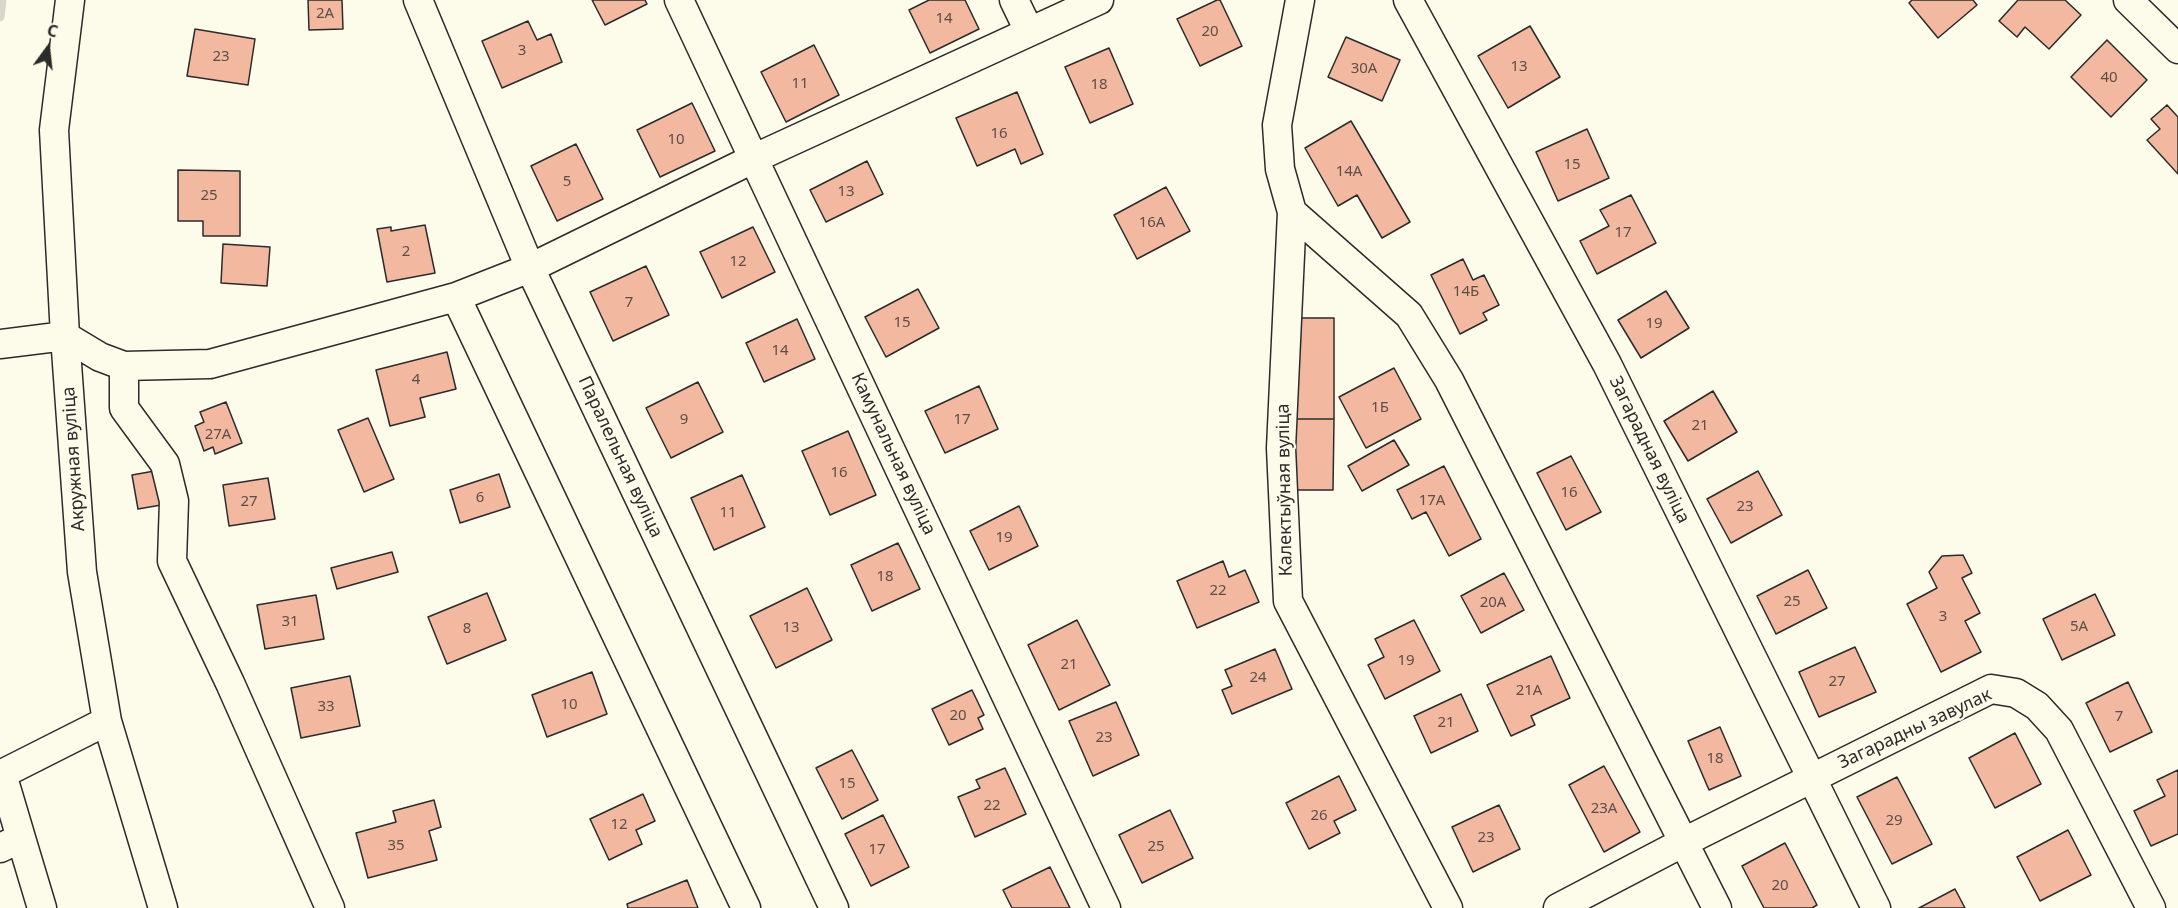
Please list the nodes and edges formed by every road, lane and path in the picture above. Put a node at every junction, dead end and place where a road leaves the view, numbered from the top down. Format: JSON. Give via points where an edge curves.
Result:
{"nodes":[{"id":1,"x":70,"y":0,"type":"edge"},
{"id":2,"x":418,"y":0,"type":"edge"},
{"id":3,"x":679,"y":0,"type":"edge"},
{"id":4,"x":1014,"y":0,"type":"edge"},
{"id":5,"x":1099,"y":0,"type":"edge"},
{"id":6,"x":1300,"y":0,"type":"edge"},
{"id":7,"x":1408,"y":0,"type":"edge"},
{"id":8,"x":2128,"y":0,"type":"edge"},
{"id":9,"x":1029,"y":31,"type":"junction"},
{"id":10,"x":2178,"y":50,"type":"edge"},
{"id":11,"x":755,"y":158,"type":"junction"},
{"id":12,"x":1292,"y":212,"type":"junction"},
{"id":13,"x":530,"y":268,"type":"junction"},
{"id":14,"x":456,"y":297,"type":"junction"},
{"id":15,"x":65,"y":336,"type":"junction"},
{"id":16,"x":0,"y":344,"type":"edge"},
{"id":17,"x":124,"y":366,"type":"junction"},
{"id":18,"x":107,"y":721,"type":"junction"},
{"id":19,"x":1,"y":774,"type":"edge"},
{"id":20,"x":1811,"y":779,"type":"junction"},
{"id":21,"x":10,"y":843,"type":"edge"},
{"id":22,"x":1682,"y":843,"type":"junction"},
{"id":23,"x":42,"y":908,"type":"edge"},
{"id":24,"x":163,"y":908,"type":"edge"},
{"id":25,"x":330,"y":908,"type":"edge"},
{"id":26,"x":746,"y":908,"type":"edge"},
{"id":27,"x":834,"y":908,"type":"edge"},
{"id":28,"x":1106,"y":908,"type":"edge"},
{"id":29,"x":1448,"y":908,"type":"edge"},
{"id":30,"x":1557,"y":908,"type":"edge"},
{"id":31,"x":1717,"y":908,"type":"edge"},
{"id":32,"x":1876,"y":908,"type":"edge"},
{"id":33,"x":2151,"y":908,"type":"edge"}],
"edges":[{"from":1,"to":15,"type":"street","name":"Акружная вуліца","via":[[54,130]]},
{"from":2,"to":13,"type":"street","name":"Паралельная вуліца"},
{"from":3,"to":11,"type":"street","name":"Камунальная вуліца"},
{"from":4,"to":9,"type":"street"},
{"from":5,"to":9,"type":"street"},
{"from":6,"to":12,"type":"street","name":"Калектыўная вуліца","via":[[1277,125],[1280,169]]},
{"from":7,"to":20,"type":"street","name":"Загарадная вуліца","via":[[1607,364]]},
{"from":8,"to":10,"type":"street"},
{"from":9,"to":11,"type":"street"},
{"from":11,"to":13,"type":"street"},
{"from":11,"to":28,"type":"street","name":"Камунальная вуліца"},
{"from":12,"to":22,"type":"street","via":[[1409,315],[1449,380]]},
{"from":12,"to":29,"type":"street","name":"Калектыўная вуліца","via":[[1281,448],[1288,601]]},
{"from":13,"to":14,"type":"street"},
{"from":13,"to":27,"type":"street","name":"Паралельная вуліца"},
{"from":14,"to":17,"type":"street","via":[[210,364]]},
{"from":14,"to":26,"type":"street"},
{"from":15,"to":16,"type":"street"},
{"from":15,"to":17,"type":"street"},
{"from":15,"to":18,"type":"street","name":"Акружная вуліца","via":[[82,572]]},
{"from":17,"to":25,"type":"street","via":[[124,408],[165,464],[174,501],[172,561]]},
{"from":18,"to":19,"type":"street"},
{"from":18,"to":24,"type":"street","name":"Акружная вуліца"},
{"from":19,"to":21,"type":"street"},
{"from":20,"to":22,"type":"street","name":"Загарадны завулак"},
{"from":20,"to":32,"type":"street","name":"Загарадная вуліца"},
{"from":20,"to":33,"type":"street","name":"Загарадны завулак","via":[[1991,689],[2016,693],[2037,706],[2059,730]]},
{"from":21,"to":23,"type":"street"},
{"from":22,"to":30,"type":"street","name":"Загарадны завулак"},
{"from":22,"to":31,"type":"street"}]}
